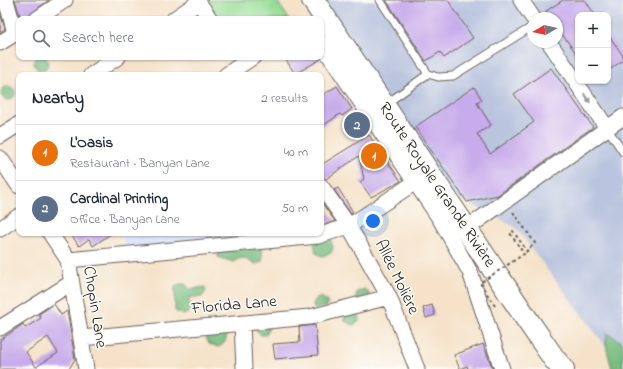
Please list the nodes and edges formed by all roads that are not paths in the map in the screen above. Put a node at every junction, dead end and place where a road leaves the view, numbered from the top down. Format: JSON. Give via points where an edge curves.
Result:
{"nodes":[{"id":1,"x":6,"y":0,"type":"edge"},
{"id":2,"x":65,"y":0,"type":"edge"},
{"id":3,"x":380,"y":0,"type":"edge"},
{"id":4,"x":521,"y":0,"type":"edge"},
{"id":5,"x":198,"y":1,"type":"edge"},
{"id":6,"x":529,"y":12,"type":"edge"},
{"id":7,"x":41,"y":16,"type":"edge"},
{"id":8,"x":178,"y":16,"type":"edge"},
{"id":9,"x":208,"y":16,"type":"edge"},
{"id":10,"x":324,"y":22,"type":"edge"},
{"id":11,"x":16,"y":29,"type":"edge"},
{"id":12,"x":527,"y":30,"type":"edge"},
{"id":13,"x":16,"y":33,"type":"edge"},
{"id":14,"x":0,"y":43,"type":"edge"},
{"id":15,"x":324,"y":48,"type":"edge"},
{"id":16,"x":553,"y":48,"type":"edge"},
{"id":17,"x":114,"y":60,"type":"edge"},
{"id":18,"x":249,"y":60,"type":"edge"},
{"id":19,"x":240,"y":66,"type":"edge"},
{"id":20,"x":96,"y":72,"type":"edge"},
{"id":21,"x":231,"y":72,"type":"edge"},
{"id":22,"x":428,"y":74,"type":"junction"},
{"id":23,"x":384,"y":105,"type":"junction"},
{"id":24,"x":623,"y":117,"type":"edge"},
{"id":25,"x":16,"y":126,"type":"edge"},
{"id":26,"x":607,"y":128,"type":"junction"},
{"id":27,"x":0,"y":136,"type":"edge"},
{"id":28,"x":623,"y":152,"type":"edge"},
{"id":29,"x":0,"y":158,"type":"edge"},
{"id":30,"x":16,"y":182,"type":"edge"},
{"id":31,"x":414,"y":183,"type":"junction"},
{"id":32,"x":324,"y":190,"type":"edge"},
{"id":33,"x":16,"y":218,"type":"edge"},
{"id":34,"x":350,"y":226,"type":"junction"},
{"id":35,"x":0,"y":229,"type":"edge"},
{"id":36,"x":466,"y":229,"type":"junction"},
{"id":37,"x":324,"y":234,"type":"edge"},
{"id":38,"x":52,"y":236,"type":"edge"},
{"id":39,"x":318,"y":236,"type":"edge"},
{"id":40,"x":68,"y":260,"type":"junction"},
{"id":41,"x":72,"y":283,"type":"junction"},
{"id":42,"x":389,"y":297,"type":"junction"},
{"id":43,"x":242,"y":323,"type":"junction"},
{"id":44,"x":0,"y":328,"type":"edge"},
{"id":45,"x":81,"y":338,"type":"junction"},
{"id":46,"x":85,"y":369,"type":"edge"},
{"id":47,"x":244,"y":369,"type":"edge"},
{"id":48,"x":417,"y":369,"type":"edge"},
{"id":49,"x":502,"y":369,"type":"edge"},
{"id":50,"x":563,"y":369,"type":"edge"}],
"edges":[{"from":1,"to":11,"type":"street"},
{"from":2,"to":7,"type":"street"},
{"from":3,"to":22,"type":"lane"},
{"from":4,"to":6,"type":"street"},
{"from":5,"to":8,"type":"street"},
{"from":5,"to":9,"type":"street"},
{"from":10,"to":23,"type":"main road","name":"Route Royale Grande Rivière"},
{"from":12,"to":22,"type":"lane","via":[[453,76],[438,77]]},
{"from":13,"to":14,"type":"street"},
{"from":15,"to":31,"type":"street"},
{"from":16,"to":26,"type":"street","one_way":true},
{"from":17,"to":20,"type":"street"},
{"from":18,"to":19,"type":"street"},
{"from":19,"to":21,"type":"street"},
{"from":22,"to":23,"type":"lane"},
{"from":23,"to":36,"type":"main road","name":"Route Royale Grande Rivière"},
{"from":24,"to":26,"type":"street"},
{"from":25,"to":27,"type":"street"},
{"from":26,"to":28,"type":"lane"},
{"from":26,"to":36,"type":"street"},
{"from":29,"to":30,"type":"street"},
{"from":31,"to":34,"type":"street"},
{"from":31,"to":49,"type":"street","via":[[440,219],[470,272]]},
{"from":32,"to":34,"type":"street","name":"Allée Molière"},
{"from":33,"to":35,"type":"street"},
{"from":34,"to":37,"type":"street"},
{"from":34,"to":42,"type":"street","name":"Allée Molière"},
{"from":36,"to":50,"type":"main road","name":"Route Royale Grande Rivière"},
{"from":38,"to":40,"type":"street","name":"Chopin Lane"},
{"from":39,"to":40,"type":"street"},
{"from":40,"to":41,"type":"street","name":"Chopin Lane"},
{"from":41,"to":44,"type":"street"},
{"from":41,"to":45,"type":"street","name":"Chopin Lane"},
{"from":42,"to":43,"type":"street","name":"Florida Lane","via":[[310,317]]},
{"from":42,"to":48,"type":"street","name":"Allée Molière"},
{"from":43,"to":45,"type":"street","name":"Florida Lane"},
{"from":43,"to":47,"type":"street"},
{"from":45,"to":46,"type":"street","name":"Chopin Lane"}]}
